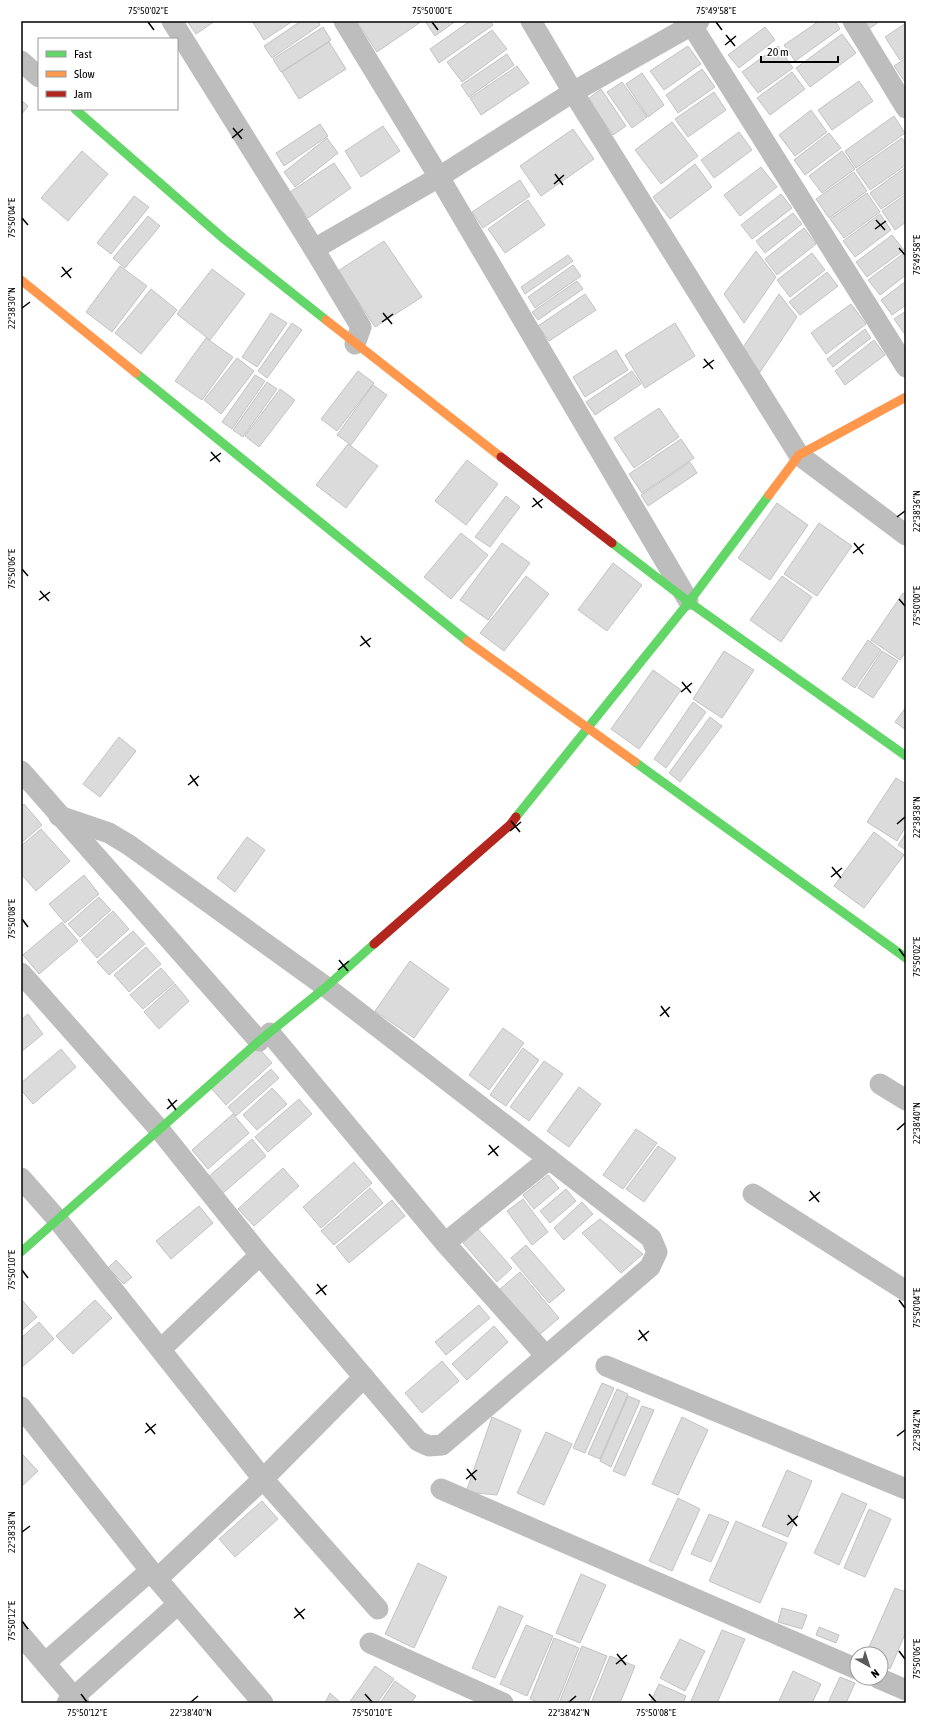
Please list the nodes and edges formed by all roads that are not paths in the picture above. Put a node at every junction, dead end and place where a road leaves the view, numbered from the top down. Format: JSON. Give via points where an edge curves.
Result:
{"nodes":[{"id":1,"x":172,"y":21,"type":"edge"},
{"id":2,"x":344,"y":21,"type":"edge"},
{"id":3,"x":531,"y":21,"type":"edge"},
{"id":4,"x":853,"y":21,"type":"edge"},
{"id":5,"x":693,"y":22,"type":"edge"},
{"id":6,"x":21,"y":62,"type":"edge"},
{"id":7,"x":38,"y":76,"type":"edge"},
{"id":8,"x":573,"y":92,"type":"junction"},
{"id":9,"x":906,"y":108,"type":"edge"},
{"id":10,"x":76,"y":110,"type":"edge"},
{"id":11,"x":439,"y":177,"type":"junction"},
{"id":12,"x":314,"y":249,"type":"junction"},
{"id":13,"x":21,"y":280,"type":"edge"},
{"id":14,"x":355,"y":344,"type":"junction"},
{"id":15,"x":906,"y":367,"type":"edge"},
{"id":16,"x":906,"y":397,"type":"edge"},
{"id":17,"x":799,"y":455,"type":"junction"},
{"id":18,"x":906,"y":535,"type":"edge"},
{"id":19,"x":689,"y":602,"type":"junction"},
{"id":20,"x":588,"y":729,"type":"junction"},
{"id":21,"x":906,"y":756,"type":"edge"},
{"id":22,"x":21,"y":771,"type":"edge"},
{"id":23,"x":59,"y":816,"type":"junction"},
{"id":24,"x":906,"y":958,"type":"edge"},
{"id":25,"x":21,"y":973,"type":"edge"},
{"id":26,"x":326,"y":987,"type":"junction"},
{"id":27,"x":264,"y":1037,"type":"junction"},
{"id":28,"x":880,"y":1084,"type":"dead end"},
{"id":29,"x":906,"y":1100,"type":"edge"},
{"id":30,"x":159,"y":1129,"type":"junction"},
{"id":31,"x":550,"y":1159,"type":"junction"},
{"id":32,"x":21,"y":1178,"type":"edge"},
{"id":33,"x":753,"y":1194,"type":"dead end"},
{"id":34,"x":57,"y":1219,"type":"junction"},
{"id":35,"x":444,"y":1243,"type":"junction"},
{"id":36,"x":21,"y":1252,"type":"edge"},
{"id":37,"x":260,"y":1255,"type":"junction"},
{"id":38,"x":906,"y":1291,"type":"edge"},
{"id":39,"x":161,"y":1349,"type":"junction"},
{"id":40,"x":545,"y":1356,"type":"junction"},
{"id":41,"x":606,"y":1366,"type":"dead end"},
{"id":42,"x":364,"y":1377,"type":"junction"},
{"id":43,"x":21,"y":1407,"type":"edge"},
{"id":44,"x":263,"y":1478,"type":"junction"},
{"id":45,"x":441,"y":1489,"type":"dead end"},
{"id":46,"x":906,"y":1489,"type":"edge"},
{"id":47,"x":154,"y":1575,"type":"junction"},
{"id":48,"x":177,"y":1605,"type":"junction"},
{"id":49,"x":378,"y":1610,"type":"dead end"},
{"id":50,"x":21,"y":1635,"type":"edge"},
{"id":51,"x":370,"y":1643,"type":"dead end"},
{"id":52,"x":45,"y":1663,"type":"junction"},
{"id":53,"x":849,"y":1666,"type":"edge"},
{"id":54,"x":889,"y":1683,"type":"edge"},
{"id":55,"x":906,"y":1690,"type":"edge"},
{"id":56,"x":73,"y":1701,"type":"edge"},
{"id":57,"x":263,"y":1703,"type":"edge"},
{"id":58,"x":503,"y":1703,"type":"edge"}],
"edges":[{"from":1,"to":12,"type":"street"},
{"from":2,"to":11,"type":"street"},
{"from":3,"to":8,"type":"street"},
{"from":4,"to":9,"type":"street"},
{"from":5,"to":8,"type":"street"},
{"from":5,"to":15,"type":"street"},
{"from":6,"to":7,"type":"street"},
{"from":8,"to":11,"type":"street"},
{"from":8,"to":17,"type":"street"},
{"from":10,"to":14,"type":"street","via":[[224,239]]},
{"from":11,"to":12,"type":"street"},
{"from":11,"to":19,"type":"street"},
{"from":12,"to":14,"type":"street","via":[[361,327]]},
{"from":13,"to":20,"type":"street","via":[[474,646]]},
{"from":14,"to":19,"type":"street"},
{"from":16,"to":17,"type":"street"},
{"from":17,"to":18,"type":"street"},
{"from":17,"to":19,"type":"street"},
{"from":19,"to":20,"type":"street"},
{"from":19,"to":21,"type":"street"},
{"from":20,"to":24,"type":"street"},
{"from":20,"to":26,"type":"street","via":[[510,825]]},
{"from":22,"to":23,"type":"street"},
{"from":23,"to":26,"type":"street","via":[[109,833],[130,845]]},
{"from":23,"to":27,"type":"street"},
{"from":25,"to":30,"type":"street"},
{"from":26,"to":27,"type":"street"},
{"from":26,"to":31,"type":"street"},
{"from":27,"to":30,"type":"street"},
{"from":27,"to":35,"type":"street"},
{"from":28,"to":29,"type":"street"},
{"from":30,"to":34,"type":"street"},
{"from":30,"to":37,"type":"street"},
{"from":31,"to":35,"type":"street"},
{"from":31,"to":40,"type":"street","via":[[651,1238],[657,1252],[650,1267]]},
{"from":32,"to":34,"type":"street"},
{"from":33,"to":38,"type":"street"},
{"from":34,"to":36,"type":"street"},
{"from":34,"to":39,"type":"street"},
{"from":35,"to":40,"type":"street"},
{"from":37,"to":39,"type":"street"},
{"from":37,"to":42,"type":"street"},
{"from":39,"to":44,"type":"street"},
{"from":40,"to":42,"type":"street","via":[[442,1445],[429,1446],[418,1441]]},
{"from":41,"to":46,"type":"street"},
{"from":42,"to":44,"type":"street"},
{"from":43,"to":47,"type":"street"},
{"from":44,"to":47,"type":"street"},
{"from":44,"to":49,"type":"street"},
{"from":45,"to":53,"type":"street"},
{"from":47,"to":48,"type":"street"},
{"from":47,"to":52,"type":"street"},
{"from":48,"to":56,"type":"street"},
{"from":48,"to":57,"type":"street"},
{"from":50,"to":52,"type":"street"},
{"from":51,"to":58,"type":"street"},
{"from":52,"to":56,"type":"street"},
{"from":54,"to":55,"type":"street"}]}
